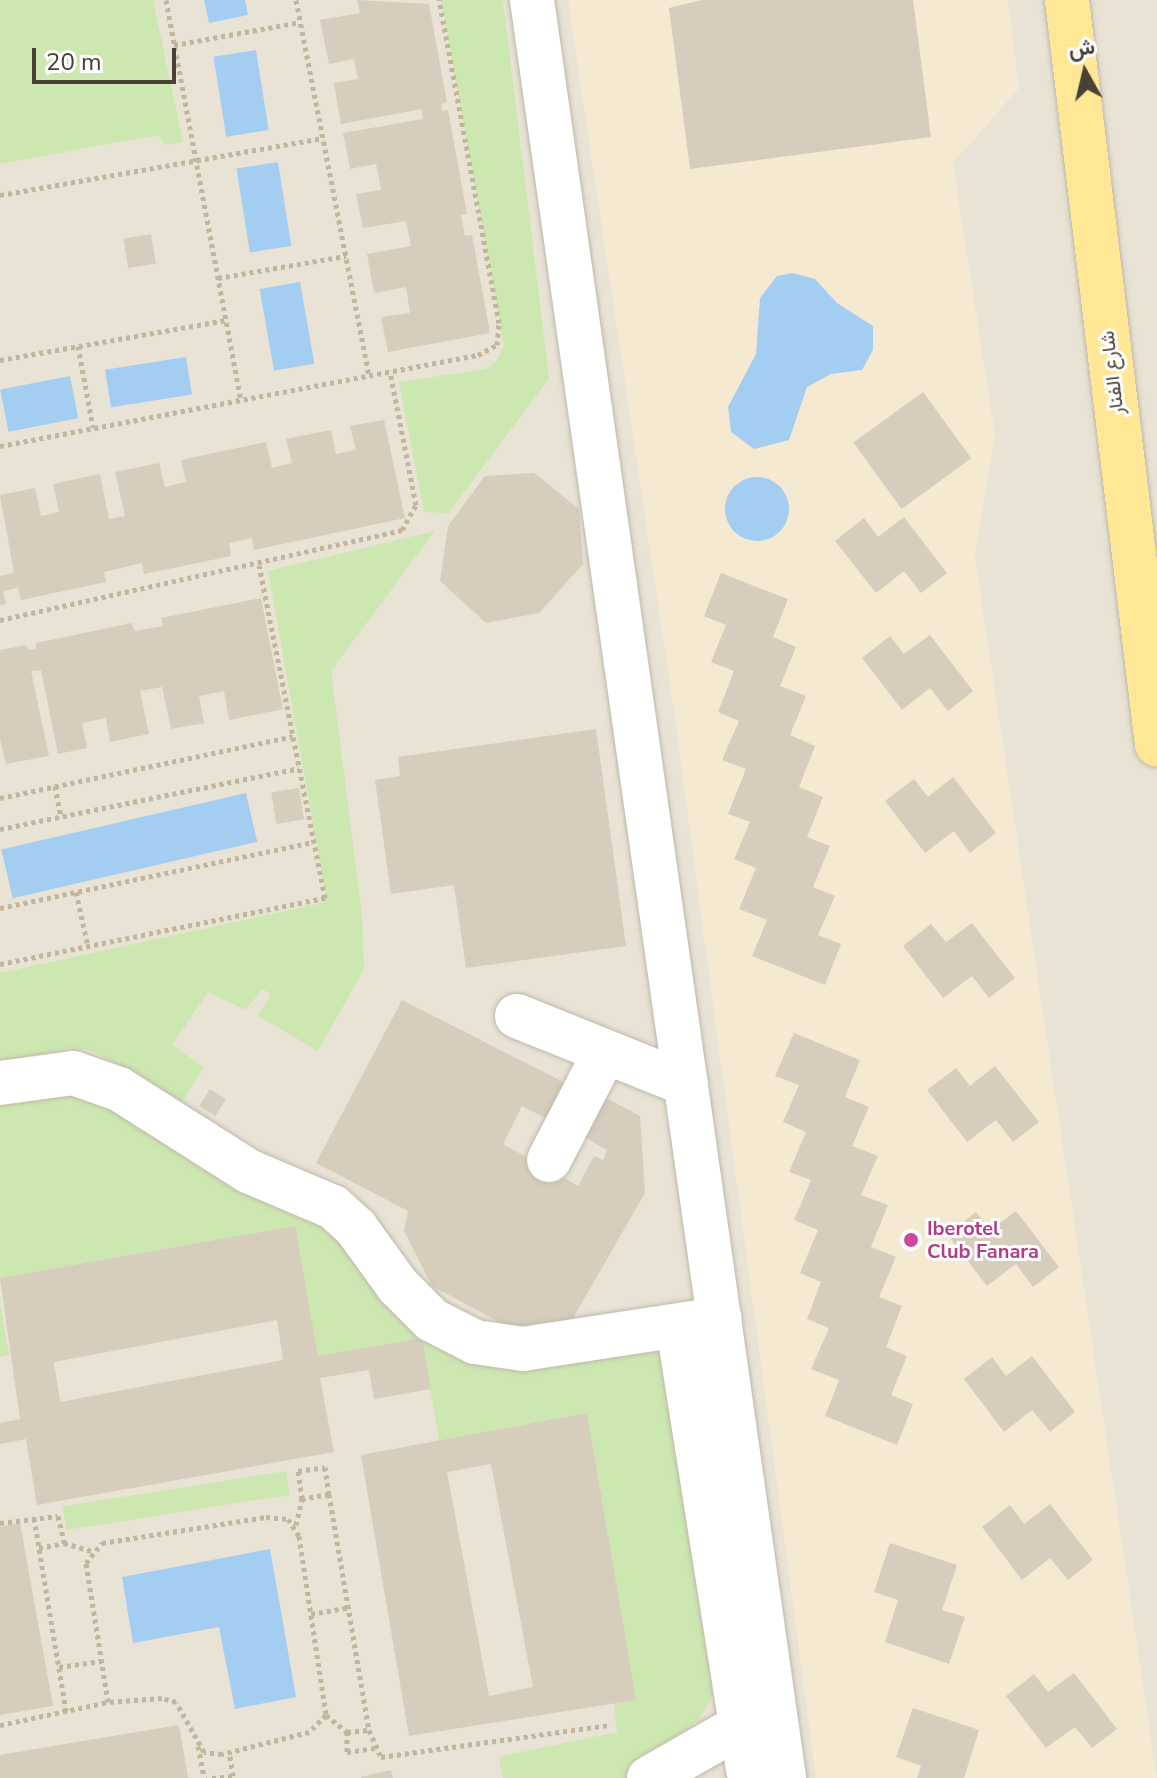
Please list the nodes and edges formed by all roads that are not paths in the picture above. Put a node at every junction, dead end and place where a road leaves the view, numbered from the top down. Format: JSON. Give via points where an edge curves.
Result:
{"nodes":[{"id":1,"x":532,"y":0,"type":"edge"},
{"id":2,"x":1067,"y":0,"type":"edge"},
{"id":3,"x":1157,"y":745,"type":"edge"},
{"id":4,"x":517,"y":1016,"type":"dead end"},
{"id":5,"x":604,"y":1054,"type":"junction"},
{"id":6,"x":0,"y":1083,"type":"edge"},
{"id":7,"x":686,"y":1084,"type":"junction"},
{"id":8,"x":549,"y":1160,"type":"dead end"},
{"id":9,"x":720,"y":1319,"type":"junction"},
{"id":10,"x":678,"y":1327,"type":"junction"},
{"id":11,"x":758,"y":1716,"type":"junction"},
{"id":12,"x":762,"y":1771,"type":"edge"},
{"id":13,"x":649,"y":1778,"type":"edge"}],
"edges":[{"from":1,"to":7,"type":"lane"},
{"from":2,"to":3,"type":"main road","name":"شارع الفنار"},
{"from":4,"to":5,"type":"lane"},
{"from":5,"to":7,"type":"lane"},
{"from":5,"to":8,"type":"lane"},
{"from":6,"to":10,"type":"lane","via":[[73,1073],[119,1089],[248,1171],[333,1207],[432,1320],[475,1342],[523,1349]]},
{"from":7,"to":9,"type":"lane"},
{"from":9,"to":10,"type":"lane"},
{"from":9,"to":11,"type":"lane"},
{"from":10,"to":11,"type":"lane"},
{"from":11,"to":12,"type":"lane"},
{"from":11,"to":13,"type":"lane"}]}
